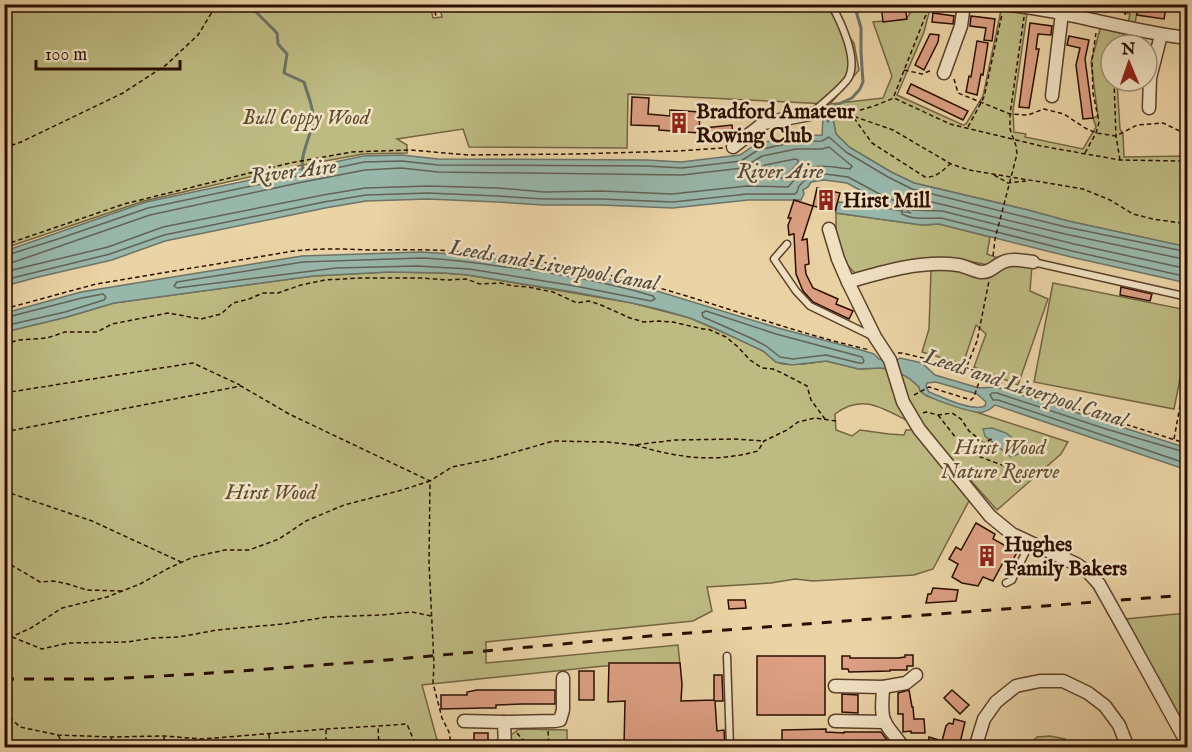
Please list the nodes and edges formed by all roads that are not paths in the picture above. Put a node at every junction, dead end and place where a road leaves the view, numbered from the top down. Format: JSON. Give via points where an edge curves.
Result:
{"nodes":[{"id":1,"x":831,"y":4,"type":"edge"},
{"id":2,"x":964,"y":4,"type":"edge"},
{"id":3,"x":1002,"y":5,"type":"edge"},
{"id":4,"x":1062,"y":13,"type":"junction"},
{"id":5,"x":1161,"y":35,"type":"junction"},
{"id":6,"x":1188,"y":38,"type":"edge"},
{"id":7,"x":945,"y":73,"type":"road end"},
{"id":8,"x":1052,"y":96,"type":"dead end"},
{"id":9,"x":1149,"y":108,"type":"dead end"},
{"id":10,"x":810,"y":114,"type":"joint"},
{"id":11,"x":733,"y":147,"type":"road end"},
{"id":12,"x":829,"y":229,"type":"dead end"},
{"id":13,"x":787,"y":244,"type":"dead end"},
{"id":14,"x":1033,"y":262,"type":"joint"},
{"id":15,"x":848,"y":282,"type":"junction"},
{"id":16,"x":1188,"y":297,"type":"edge"},
{"id":17,"x":875,"y":337,"type":"junction"},
{"id":18,"x":1030,"y":542,"type":"junction"},
{"id":19,"x":1006,"y":583,"type":"dead end"},
{"id":20,"x":727,"y":656,"type":"dead end"},
{"id":21,"x":916,"y":675,"type":"dead end"},
{"id":22,"x":563,"y":678,"type":"dead end"},
{"id":23,"x":835,"y":686,"type":"dead end"},
{"id":24,"x":883,"y":687,"type":"junction"},
{"id":25,"x":464,"y":721,"type":"dead end"},
{"id":26,"x":835,"y":721,"type":"dead end"},
{"id":27,"x":505,"y":722,"type":"junction"},
{"id":28,"x":885,"y":722,"type":"junction"},
{"id":29,"x":1188,"y":745,"type":"edge"},
{"id":30,"x":505,"y":747,"type":"edge"},
{"id":31,"x":730,"y":747,"type":"edge"},
{"id":32,"x":903,"y":747,"type":"edge"},
{"id":33,"x":975,"y":747,"type":"edge"},
{"id":34,"x":1128,"y":747,"type":"edge"}],
"edges":[{"from":1,"to":10,"type":"lane","via":[[850,48],[849,78]]},
{"from":2,"to":7,"type":"street"},
{"from":3,"to":4,"type":"street"},
{"from":4,"to":5,"type":"street"},
{"from":4,"to":8,"type":"street"},
{"from":5,"to":6,"type":"street"},
{"from":5,"to":9,"type":"street","via":[[1150,78]]},
{"from":10,"to":11,"type":"street","via":[[764,123]]},
{"from":12,"to":15,"type":"street"},
{"from":13,"to":17,"type":"lane","via":[[774,259],[810,306]]},
{"from":14,"to":15,"type":"street","via":[[1008,260],[982,272],[937,264],[889,270]]},
{"from":14,"to":16,"type":"lane"},
{"from":15,"to":17,"type":"street"},
{"from":17,"to":18,"type":"street","via":[[888,357],[903,402],[919,429],[990,516],[1012,534]]},
{"from":18,"to":19,"type":"lane","via":[[1012,580]]},
{"from":18,"to":29,"type":"street","bridge":true,"via":[[1076,564],[1099,584]]},
{"from":20,"to":31,"type":"lane"},
{"from":21,"to":24,"type":"street","via":[[906,683]]},
{"from":22,"to":27,"type":"street","via":[[560,720]]},
{"from":23,"to":24,"type":"street"},
{"from":24,"to":28,"type":"street"},
{"from":25,"to":27,"type":"street"},
{"from":26,"to":28,"type":"street"},
{"from":27,"to":30,"type":"street"},
{"from":28,"to":32,"type":"street"},
{"from":33,"to":34,"type":"street","via":[[984,719],[996,702],[1016,686],[1040,681],[1063,681],[1088,693],[1105,706]]}]}
